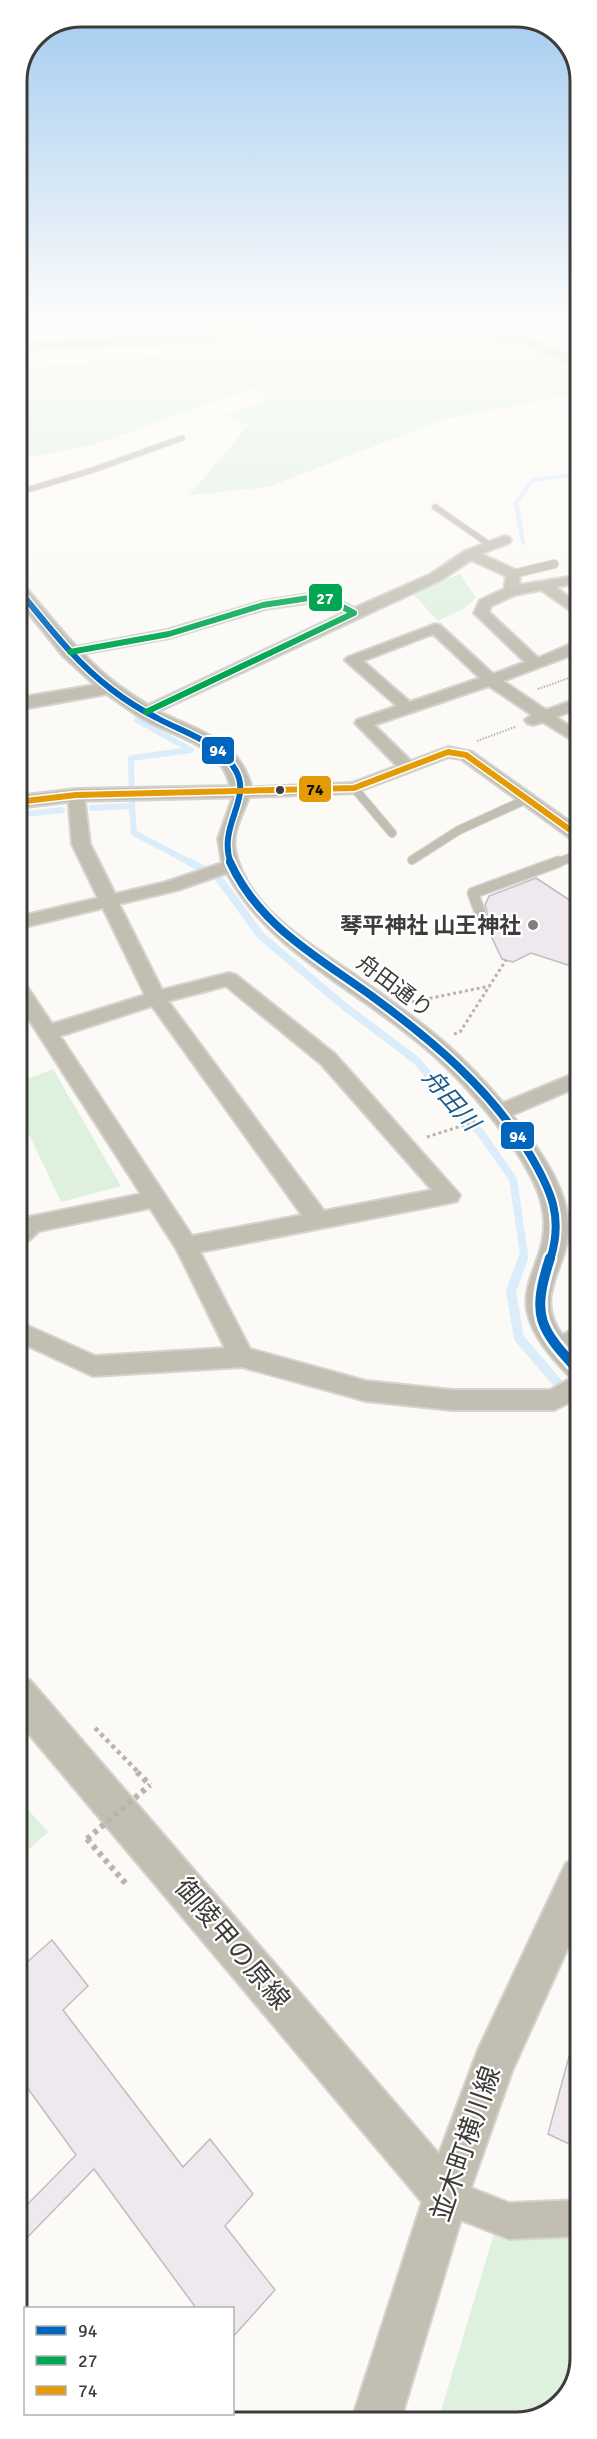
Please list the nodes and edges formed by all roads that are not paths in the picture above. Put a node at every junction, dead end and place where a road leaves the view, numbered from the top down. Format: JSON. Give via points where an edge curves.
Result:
{"nodes":[{"id":1,"x":182,"y":438,"type":"dead end"},
{"id":2,"x":27,"y":490,"type":"edge"},
{"id":3,"x":435,"y":507,"type":"dead end"},
{"id":4,"x":497,"y":542,"type":"joint"},
{"id":5,"x":470,"y":554,"type":"junction"},
{"id":6,"x":554,"y":564,"type":"dead end"},
{"id":7,"x":513,"y":574,"type":"junction"},
{"id":8,"x":570,"y":581,"type":"edge"},
{"id":9,"x":545,"y":586,"type":"junction"},
{"id":10,"x":511,"y":591,"type":"junction"},
{"id":11,"x":27,"y":600,"type":"edge"},
{"id":12,"x":570,"y":605,"type":"edge"},
{"id":13,"x":354,"y":613,"type":"junction"},
{"id":14,"x":570,"y":650,"type":"edge"},
{"id":15,"x":70,"y":652,"type":"junction"},
{"id":16,"x":536,"y":664,"type":"junction"},
{"id":17,"x":491,"y":680,"type":"junction"},
{"id":18,"x":110,"y":688,"type":"junction"},
{"id":19,"x":27,"y":702,"type":"edge"},
{"id":20,"x":407,"y":707,"type":"junction"},
{"id":21,"x":570,"y":707,"type":"edge"},
{"id":22,"x":146,"y":712,"type":"junction"},
{"id":23,"x":544,"y":716,"type":"junction"},
{"id":24,"x":527,"y":722,"type":"road end"},
{"id":25,"x":570,"y":733,"type":"edge"},
{"id":26,"x":474,"y":742,"type":"road end"},
{"id":27,"x":448,"y":752,"type":"junction"},
{"id":28,"x":407,"y":766,"type":"junction"},
{"id":29,"x":354,"y":788,"type":"junction"},
{"id":30,"x":242,"y":792,"type":"junction"},
{"id":31,"x":76,"y":795,"type":"junction"},
{"id":32,"x":527,"y":799,"type":"junction"},
{"id":33,"x":27,"y":801,"type":"edge"},
{"id":34,"x":570,"y":830,"type":"edge"},
{"id":35,"x":392,"y":833,"type":"dead end"},
{"id":36,"x":570,"y":858,"type":"edge"},
{"id":37,"x":412,"y":860,"type":"dead end"},
{"id":38,"x":232,"y":865,"type":"junction"},
{"id":39,"x":108,"y":903,"type":"junction"},
{"id":40,"x":481,"y":915,"type":"dead end"},
{"id":41,"x":27,"y":920,"type":"edge"},
{"id":42,"x":156,"y":998,"type":"junction"},
{"id":43,"x":27,"y":1002,"type":"edge"},
{"id":44,"x":47,"y":1033,"type":"junction"},
{"id":45,"x":570,"y":1082,"type":"edge"},
{"id":46,"x":500,"y":1112,"type":"junction"},
{"id":47,"x":155,"y":1199,"type":"junction"},
{"id":48,"x":318,"y":1220,"type":"junction"},
{"id":49,"x":27,"y":1229,"type":"edge"},
{"id":50,"x":186,"y":1246,"type":"junction"},
{"id":51,"x":27,"y":1335,"type":"edge"},
{"id":52,"x":570,"y":1342,"type":"edge"},
{"id":53,"x":559,"y":1349,"type":"junction"},
{"id":54,"x":242,"y":1357,"type":"junction"},
{"id":55,"x":570,"y":1361,"type":"edge"},
{"id":56,"x":570,"y":1390,"type":"edge"},
{"id":57,"x":27,"y":1704,"type":"edge"},
{"id":58,"x":570,"y":1899,"type":"edge"},
{"id":59,"x":446,"y":2196,"type":"junction"},
{"id":60,"x":570,"y":2218,"type":"edge"},
{"id":61,"x":378,"y":2412,"type":"edge"}],
"edges":[{"from":1,"to":2,"type":"lane"},
{"from":3,"to":4,"type":"lane"},
{"from":4,"to":5,"type":"street"},
{"from":5,"to":7,"type":"street"},
{"from":5,"to":13,"type":"street","via":[[436,576]]},
{"from":6,"to":7,"type":"lane"},
{"from":7,"to":10,"type":"street"},
{"from":8,"to":9,"type":"street"},
{"from":9,"to":10,"type":"street"},
{"from":9,"to":12,"type":"street"},
{"from":10,"to":16,"type":"street","via":[[485,603],[481,613]]},
{"from":11,"to":15,"type":"street"},
{"from":13,"to":15,"type":"street","via":[[322,596],[263,605],[169,634]]},
{"from":13,"to":22,"type":"street"},
{"from":14,"to":16,"type":"street"},
{"from":15,"to":18,"type":"street"},
{"from":16,"to":17,"type":"street"},
{"from":17,"to":20,"type":"street"},
{"from":17,"to":20,"type":"street","via":[[435,628],[353,660]]},
{"from":17,"to":23,"type":"street"},
{"from":18,"to":19,"type":"street"},
{"from":18,"to":22,"type":"street"},
{"from":20,"to":28,"type":"street","via":[[363,723]]},
{"from":21,"to":23,"type":"street"},
{"from":22,"to":30,"type":"street","via":[[208,742],[227,756],[238,774]]},
{"from":23,"to":24,"type":"street"},
{"from":23,"to":25,"type":"street"},
{"from":26,"to":27,"type":"street"},
{"from":27,"to":28,"type":"street"},
{"from":27,"to":32,"type":"street","via":[[466,755]]},
{"from":28,"to":29,"type":"street"},
{"from":29,"to":30,"type":"street"},
{"from":29,"to":35,"type":"lane"},
{"from":30,"to":31,"type":"street"},
{"from":30,"to":38,"type":"street","name":"舟田通り","via":[[225,843]]},
{"from":31,"to":33,"type":"street"},
{"from":31,"to":39,"type":"street","via":[[81,844]]},
{"from":32,"to":34,"type":"street"},
{"from":32,"to":37,"type":"lane","via":[[459,830]]},
{"from":36,"to":40,"type":"lane","via":[[473,893]]},
{"from":38,"to":39,"type":"street"},
{"from":38,"to":46,"type":"street","name":"舟田通り","via":[[246,893],[275,926],[430,1042]]},
{"from":39,"to":41,"type":"street"},
{"from":39,"to":42,"type":"street"},
{"from":42,"to":44,"type":"street"},
{"from":42,"to":48,"type":"street"},
{"from":42,"to":48,"type":"street","via":[[229,979],[328,1059],[449,1195]]},
{"from":43,"to":44,"type":"street"},
{"from":44,"to":47,"type":"street"},
{"from":45,"to":46,"type":"street"},
{"from":46,"to":53,"type":"street","name":"舟田通り","via":[[531,1156],[553,1202],[557,1228],[538,1299],[543,1324]]},
{"from":47,"to":49,"type":"street","via":[[32,1224]]},
{"from":47,"to":50,"type":"street"},
{"from":48,"to":50,"type":"street"},
{"from":50,"to":54,"type":"street"},
{"from":51,"to":54,"type":"street","via":[[93,1366]]},
{"from":52,"to":53,"type":"street"},
{"from":53,"to":55,"type":"street","name":"舟田通り"},
{"from":54,"to":56,"type":"street","via":[[366,1391],[452,1400],[554,1400]]},
{"from":57,"to":59,"type":"street","name":"御陵甲の原線"},
{"from":58,"to":59,"type":"street","name":"並木町横川線","via":[[493,2065]]},
{"from":59,"to":60,"type":"street","via":[[509,2221]]},
{"from":59,"to":61,"type":"street","name":"並木町横川線"}]}
